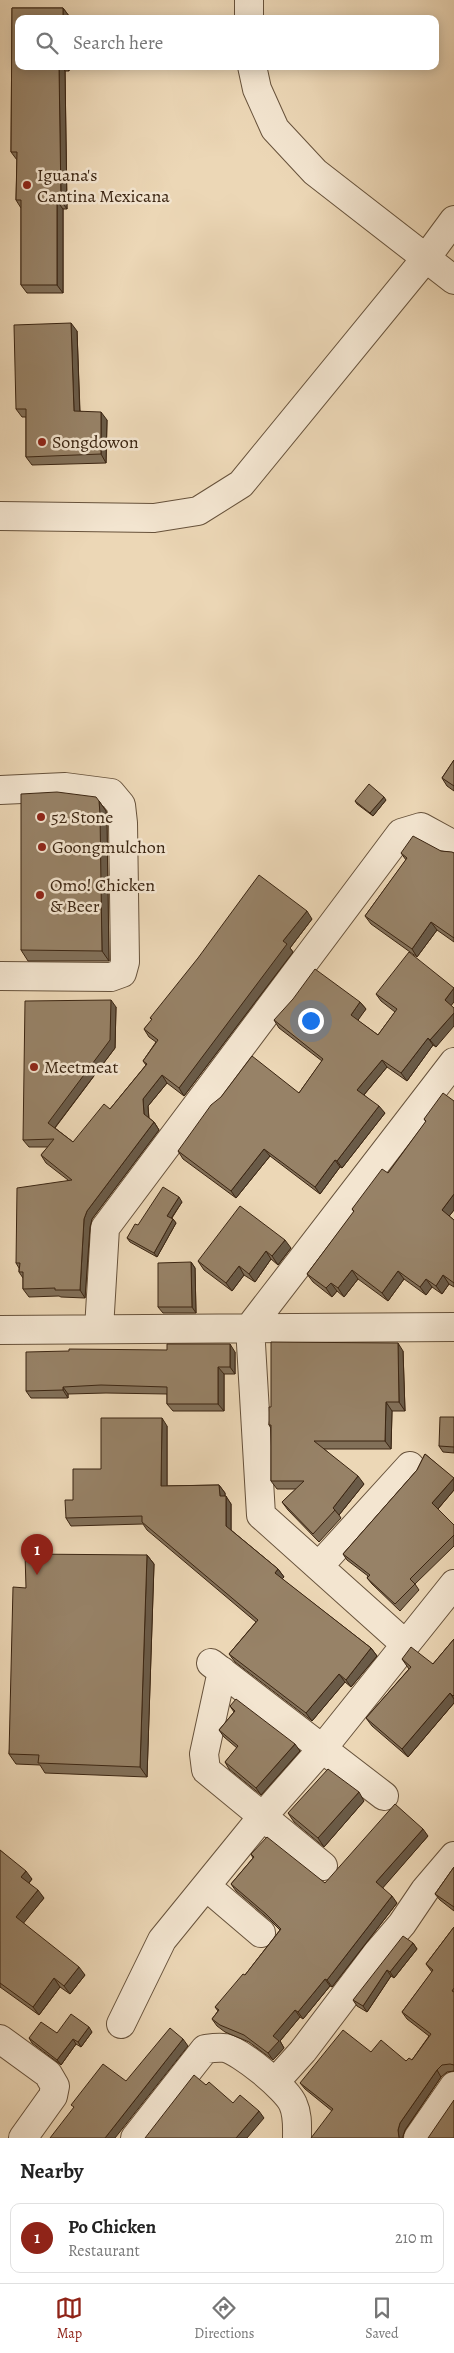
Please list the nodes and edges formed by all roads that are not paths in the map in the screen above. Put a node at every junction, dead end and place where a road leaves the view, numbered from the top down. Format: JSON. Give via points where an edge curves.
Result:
{"nodes":[{"id":1,"x":249,"y":0,"type":"edge"},
{"id":2,"x":249,"y":15,"type":"edge"},
{"id":3,"x":253,"y":70,"type":"edge"},
{"id":4,"x":454,"y":220,"type":"edge"},
{"id":5,"x":426,"y":258,"type":"junction"},
{"id":6,"x":454,"y":280,"type":"edge"},
{"id":7,"x":0,"y":516,"type":"edge"},
{"id":8,"x":0,"y":790,"type":"edge"},
{"id":9,"x":454,"y":845,"type":"edge"},
{"id":10,"x":0,"y":976,"type":"edge"},
{"id":11,"x":454,"y":1062,"type":"edge"},
{"id":12,"x":250,"y":1327,"type":"junction"},
{"id":13,"x":454,"y":1327,"type":"edge"},
{"id":14,"x":99,"y":1329,"type":"junction"},
{"id":15,"x":0,"y":1330,"type":"edge"},
{"id":16,"x":410,"y":1466,"type":"dead end"},
{"id":17,"x":319,"y":1566,"type":"junction"},
{"id":18,"x":454,"y":1584,"type":"edge"},
{"id":19,"x":405,"y":1644,"type":"junction"},
{"id":20,"x":322,"y":1749,"type":"junction"},
{"id":21,"x":384,"y":1796,"type":"dead end"},
{"id":22,"x":262,"y":1817,"type":"junction"},
{"id":23,"x":454,"y":1856,"type":"edge"},
{"id":24,"x":323,"y":1866,"type":"dead end"},
{"id":25,"x":207,"y":1887,"type":"junction"},
{"id":26,"x":262,"y":1933,"type":"dead end"},
{"id":27,"x":122,"y":2024,"type":"dead end"},
{"id":28,"x":0,"y":2039,"type":"edge"},
{"id":29,"x":276,"y":2081,"type":"junction"},
{"id":30,"x":454,"y":2086,"type":"edge"},
{"id":31,"x":23,"y":2138,"type":"edge"},
{"id":32,"x":135,"y":2138,"type":"edge"},
{"id":33,"x":297,"y":2138,"type":"edge"},
{"id":34,"x":418,"y":2138,"type":"edge"}],
"edges":[{"from":1,"to":2,"type":"street"},
{"from":3,"to":5,"type":"street","via":[[257,89],[275,130],[315,172]]},
{"from":4,"to":5,"type":"street"},
{"from":5,"to":6,"type":"street"},
{"from":5,"to":7,"type":"street","via":[[241,484],[198,511],[154,518]]},
{"from":8,"to":10,"type":"street","via":[[65,787],[111,793],[120,805],[125,962],[122,972],[111,977]]},
{"from":9,"to":14,"type":"street","via":[[421,827],[401,832],[105,1228]]},
{"from":11,"to":12,"type":"street"},
{"from":12,"to":13,"type":"street"},
{"from":12,"to":14,"type":"street"},
{"from":12,"to":17,"type":"street","via":[[260,1515]]},
{"from":14,"to":15,"type":"street"},
{"from":16,"to":17,"type":"street"},
{"from":17,"to":19,"type":"street"},
{"from":18,"to":19,"type":"street"},
{"from":19,"to":20,"type":"street"},
{"from":20,"to":21,"type":"street"},
{"from":20,"to":22,"type":"street"},
{"from":20,"to":22,"type":"street","via":[[216,1667],[204,1754],[206,1770]]},
{"from":22,"to":24,"type":"street"},
{"from":22,"to":25,"type":"street"},
{"from":23,"to":29,"type":"street","via":[[303,2052]]},
{"from":25,"to":26,"type":"street"},
{"from":25,"to":27,"type":"street","via":[[162,1940]]},
{"from":28,"to":31,"type":"street","via":[[48,2074],[55,2086],[54,2096]]},
{"from":29,"to":32,"type":"street","via":[[227,2048],[205,2049]]},
{"from":29,"to":33,"type":"street","via":[[293,2101],[298,2117]]},
{"from":30,"to":34,"type":"street"}]}
